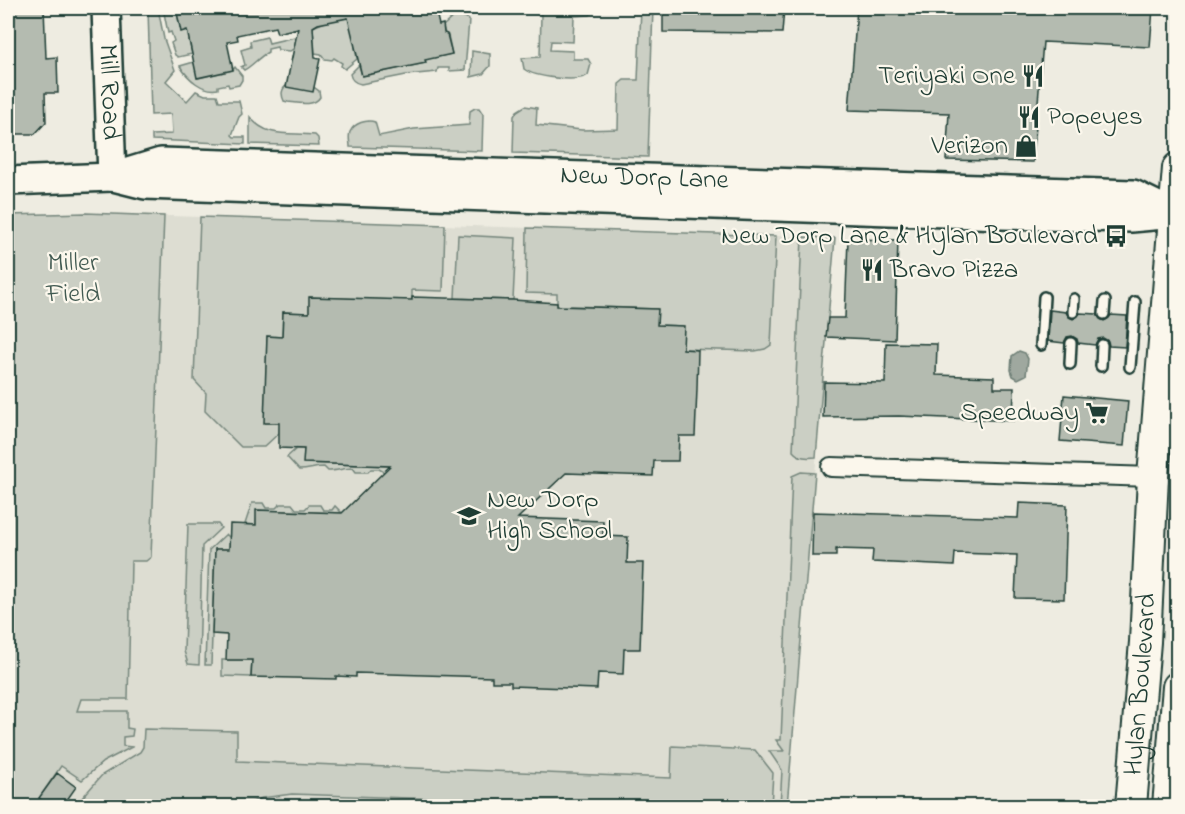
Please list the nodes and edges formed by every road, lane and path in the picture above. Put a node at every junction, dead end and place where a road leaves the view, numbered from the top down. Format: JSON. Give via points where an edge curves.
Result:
{"nodes":[{"id":1,"x":106,"y":8,"type":"edge"},
{"id":2,"x":1178,"y":168,"type":"edge"},
{"id":3,"x":112,"y":177,"type":"junction"},
{"id":4,"x":8,"y":181,"type":"edge"},
{"id":5,"x":1176,"y":214,"type":"edge"},
{"id":6,"x":1044,"y":297,"type":"dead end"},
{"id":7,"x":1074,"y":299,"type":"dead end"},
{"id":8,"x":1105,"y":301,"type":"dead end"},
{"id":9,"x":1135,"y":302,"type":"dead end"},
{"id":10,"x":1073,"y":312,"type":"dead end"},
{"id":11,"x":1104,"y":314,"type":"dead end"},
{"id":12,"x":1071,"y":343,"type":"dead end"},
{"id":13,"x":1041,"y":345,"type":"dead end"},
{"id":14,"x":1102,"y":345,"type":"dead end"},
{"id":15,"x":1070,"y":364,"type":"dead end"},
{"id":16,"x":1101,"y":366,"type":"dead end"},
{"id":17,"x":1131,"y":368,"type":"dead end"},
{"id":18,"x":831,"y":467,"type":"dead end"},
{"id":19,"x":1153,"y":477,"type":"junction"},
{"id":20,"x":1178,"y":687,"type":"edge"},
{"id":21,"x":1176,"y":732,"type":"edge"},
{"id":22,"x":1131,"y":807,"type":"edge"},
{"id":23,"x":1168,"y":807,"type":"edge"}],
"edges":[{"from":1,"to":3,"type":"street","name":"Mill Road"},
{"from":2,"to":5,"type":"main road","name":"Hylan Boulevard"},
{"from":3,"to":4,"type":"street","name":"New Dorp Lane"},
{"from":3,"to":5,"type":"street","name":"New Dorp Lane","via":[[161,162],[1122,193],[1133,194]]},
{"from":5,"to":19,"type":"main road","name":"Hylan Boulevard"},
{"from":6,"to":13,"type":"lane"},
{"from":7,"to":10,"type":"lane"},
{"from":8,"to":11,"type":"lane"},
{"from":9,"to":17,"type":"lane"},
{"from":12,"to":15,"type":"lane"},
{"from":14,"to":16,"type":"lane"},
{"from":18,"to":19,"type":"street"},
{"from":19,"to":22,"type":"main road","name":"Hylan Boulevard"},
{"from":20,"to":21,"type":"main road","name":"Hylan Boulevard"},
{"from":21,"to":23,"type":"main road","name":"Hylan Boulevard"}]}
